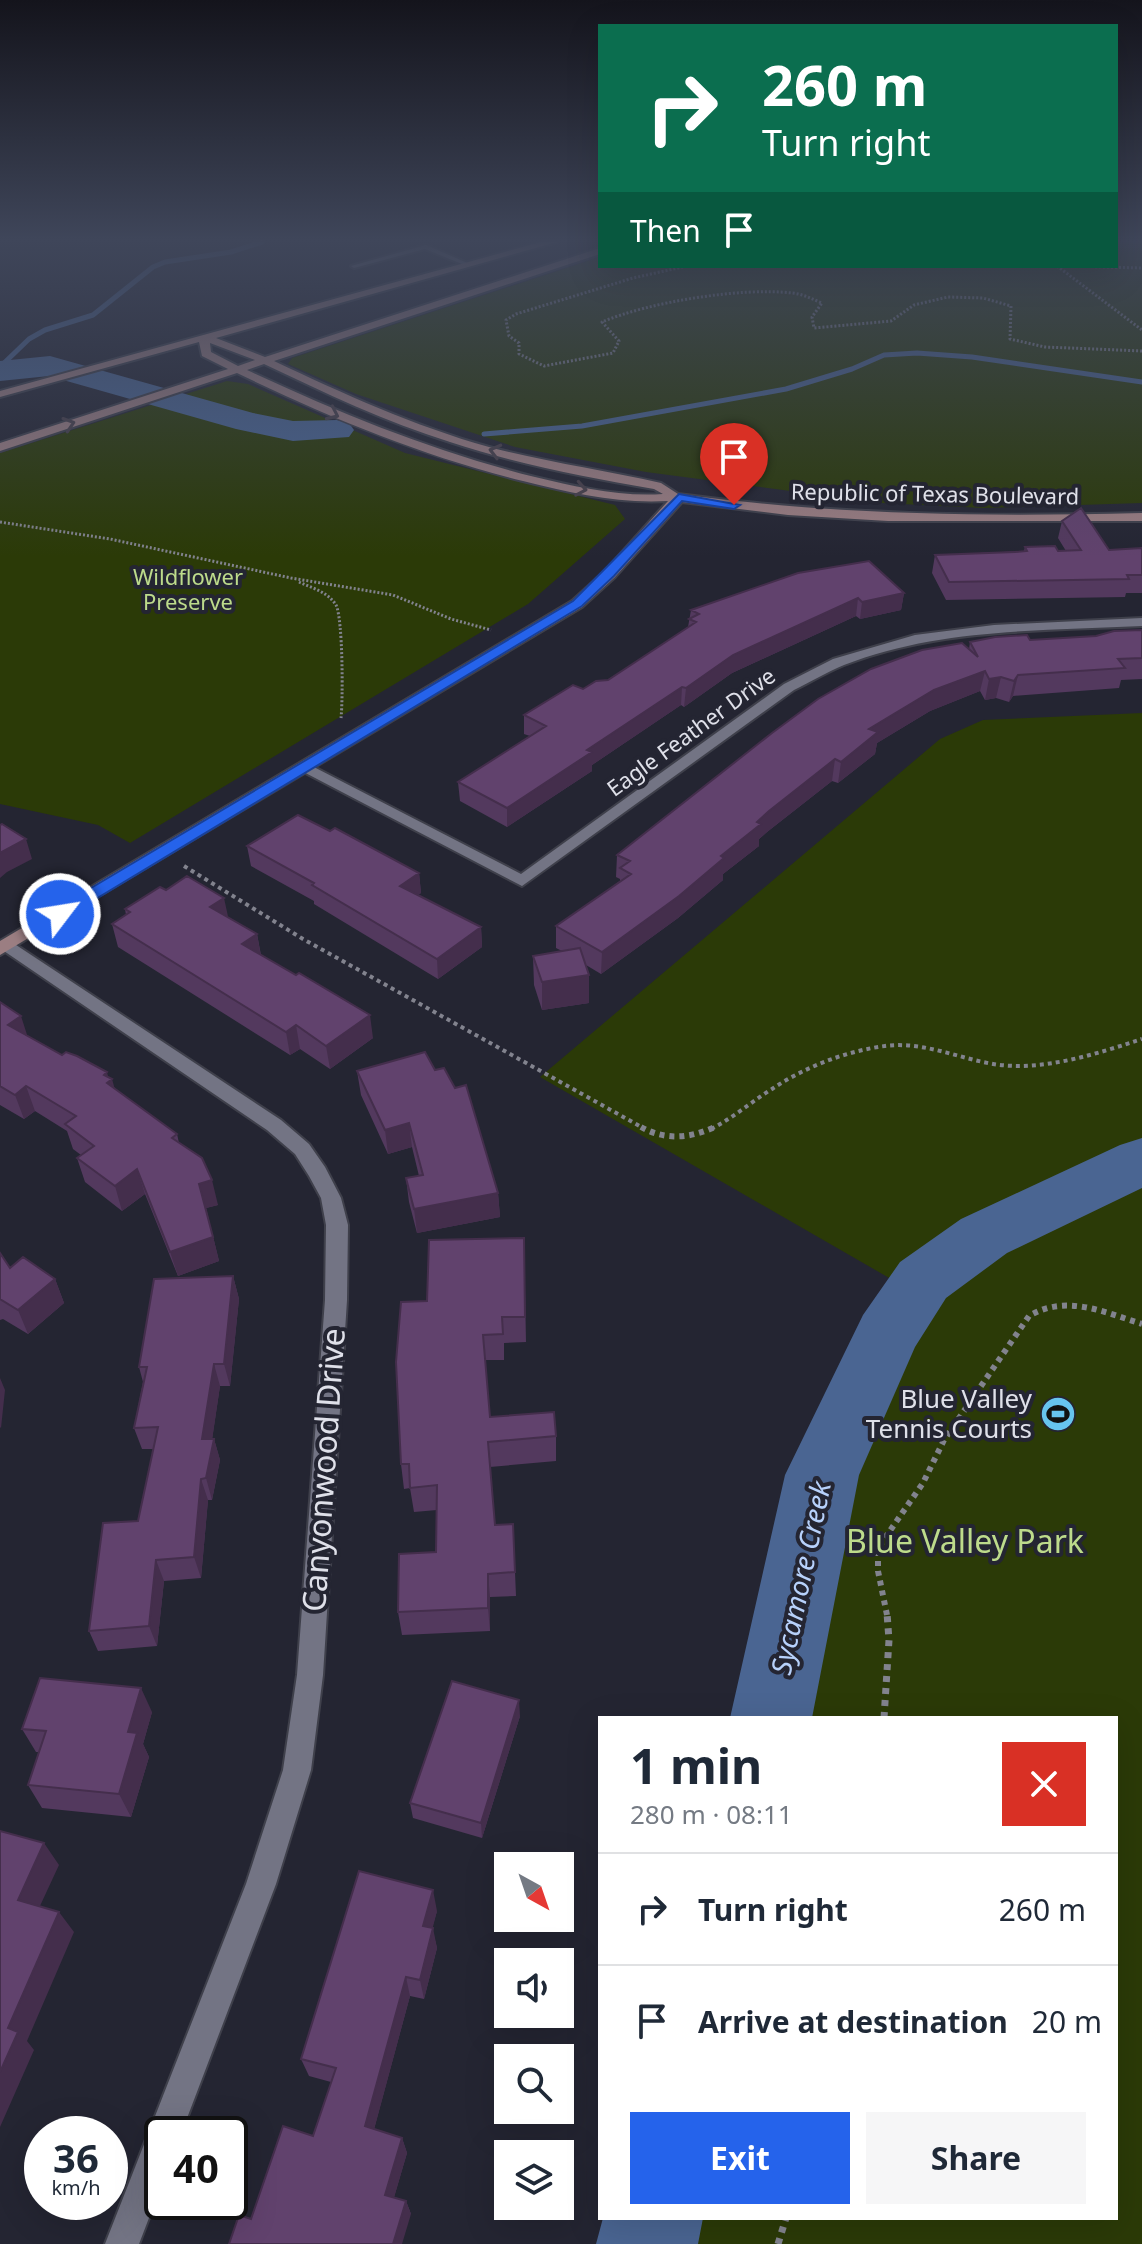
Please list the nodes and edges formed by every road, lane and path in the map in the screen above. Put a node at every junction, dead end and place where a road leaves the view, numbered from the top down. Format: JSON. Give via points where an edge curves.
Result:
{"nodes":[{"id":1,"x":172,"y":347,"type":"edge"},
{"id":2,"x":205,"y":347,"type":"edge"},
{"id":3,"x":235,"y":347,"type":"edge"},
{"id":4,"x":306,"y":347,"type":"edge"},
{"id":5,"x":519,"y":347,"type":"edge"},
{"id":6,"x":616,"y":347,"type":"edge"},
{"id":7,"x":1044,"y":347,"type":"edge"},
{"id":8,"x":1142,"y":351,"type":"edge"},
{"id":9,"x":265,"y":360,"type":"junction"},
{"id":10,"x":237,"y":369,"type":"junction"},
{"id":11,"x":0,"y":394,"type":"edge"},
{"id":12,"x":0,"y":447,"type":"edge"},
{"id":13,"x":679,"y":497,"type":"junction"},
{"id":14,"x":1142,"y":517,"type":"edge"},
{"id":15,"x":0,"y":522,"type":"edge"},
{"id":16,"x":291,"y":578,"type":"junction"},
{"id":17,"x":1142,"y":622,"type":"edge"},
{"id":18,"x":523,"y":638,"type":"junction"},
{"id":19,"x":337,"y":749,"type":"junction"},
{"id":20,"x":304,"y":768,"type":"junction"},
{"id":21,"x":184,"y":866,"type":"dead end"},
{"id":22,"x":3,"y":947,"type":"edge"},
{"id":23,"x":1142,"y":1039,"type":"edge"},
{"id":24,"x":1142,"y":1324,"type":"edge"},
{"id":25,"x":884,"y":1716,"type":"edge"},
{"id":26,"x":172,"y":2116,"type":"edge"},
{"id":27,"x":144,"y":2187,"type":"edge"},
{"id":28,"x":785,"y":2220,"type":"edge"},
{"id":29,"x":122,"y":2244,"type":"edge"},
{"id":30,"x":778,"y":2244,"type":"edge"}],
"edges":[{"from":1,"to":11,"type":"street"},
{"from":2,"to":10,"type":"street","name":"Republic of Texas Boulevard","via":[[206,354]]},
{"from":3,"to":9,"type":"street","name":"Republic of Texas Boulevard"},
{"from":4,"to":9,"type":"street"},
{"from":5,"to":6,"type":"path","via":[[519,354],[544,366],[613,353]]},
{"from":7,"to":8,"type":"path"},
{"from":9,"to":10,"type":"street"},
{"from":13,"to":9,"type":"street","name":"Republic of Texas Boulevard","one_way":true,"via":[[657,486],[533,461],[427,431]]},
{"from":12,"to":10,"type":"street","one_way":true},
{"from":10,"to":13,"type":"street","name":"Republic of Texas Boulevard","one_way":true,"via":[[419,448],[636,499]]},
{"from":13,"to":14,"type":"street","name":"Republic of Texas Boulevard","via":[[804,513],[940,519]]},
{"from":13,"to":18,"type":"street","via":[[577,604]]},
{"from":15,"to":16,"type":"path","via":[[200,556]]},
{"from":16,"to":18,"type":"path","via":[[393,595],[461,622]]},
{"from":16,"to":19,"type":"path","via":[[322,592],[338,610],[343,702]]},
{"from":17,"to":20,"type":"street","name":"Eagle Feather Drive","via":[[915,639],[838,662],[789,687],[522,881]]},
{"from":18,"to":19,"type":"street"},
{"from":19,"to":20,"type":"street"},
{"from":20,"to":22,"type":"street"},
{"from":21,"to":23,"type":"path","via":[[303,939],[650,1132],[684,1138],[716,1128],[782,1082],[838,1057],[883,1045],[922,1047],[968,1061],[1015,1067]]},
{"from":22,"to":26,"type":"street","name":"Canyonwood Drive","via":[[274,1125],[302,1149],[318,1172],[337,1225],[310,1675],[297,1770],[261,1884]]},
{"from":24,"to":25,"type":"path","via":[[1061,1303],[1042,1306],[1029,1316],[944,1440],[923,1483],[878,1548],[889,1640]]},
{"from":27,"to":29,"type":"street"},
{"from":28,"to":30,"type":"path"}]}
